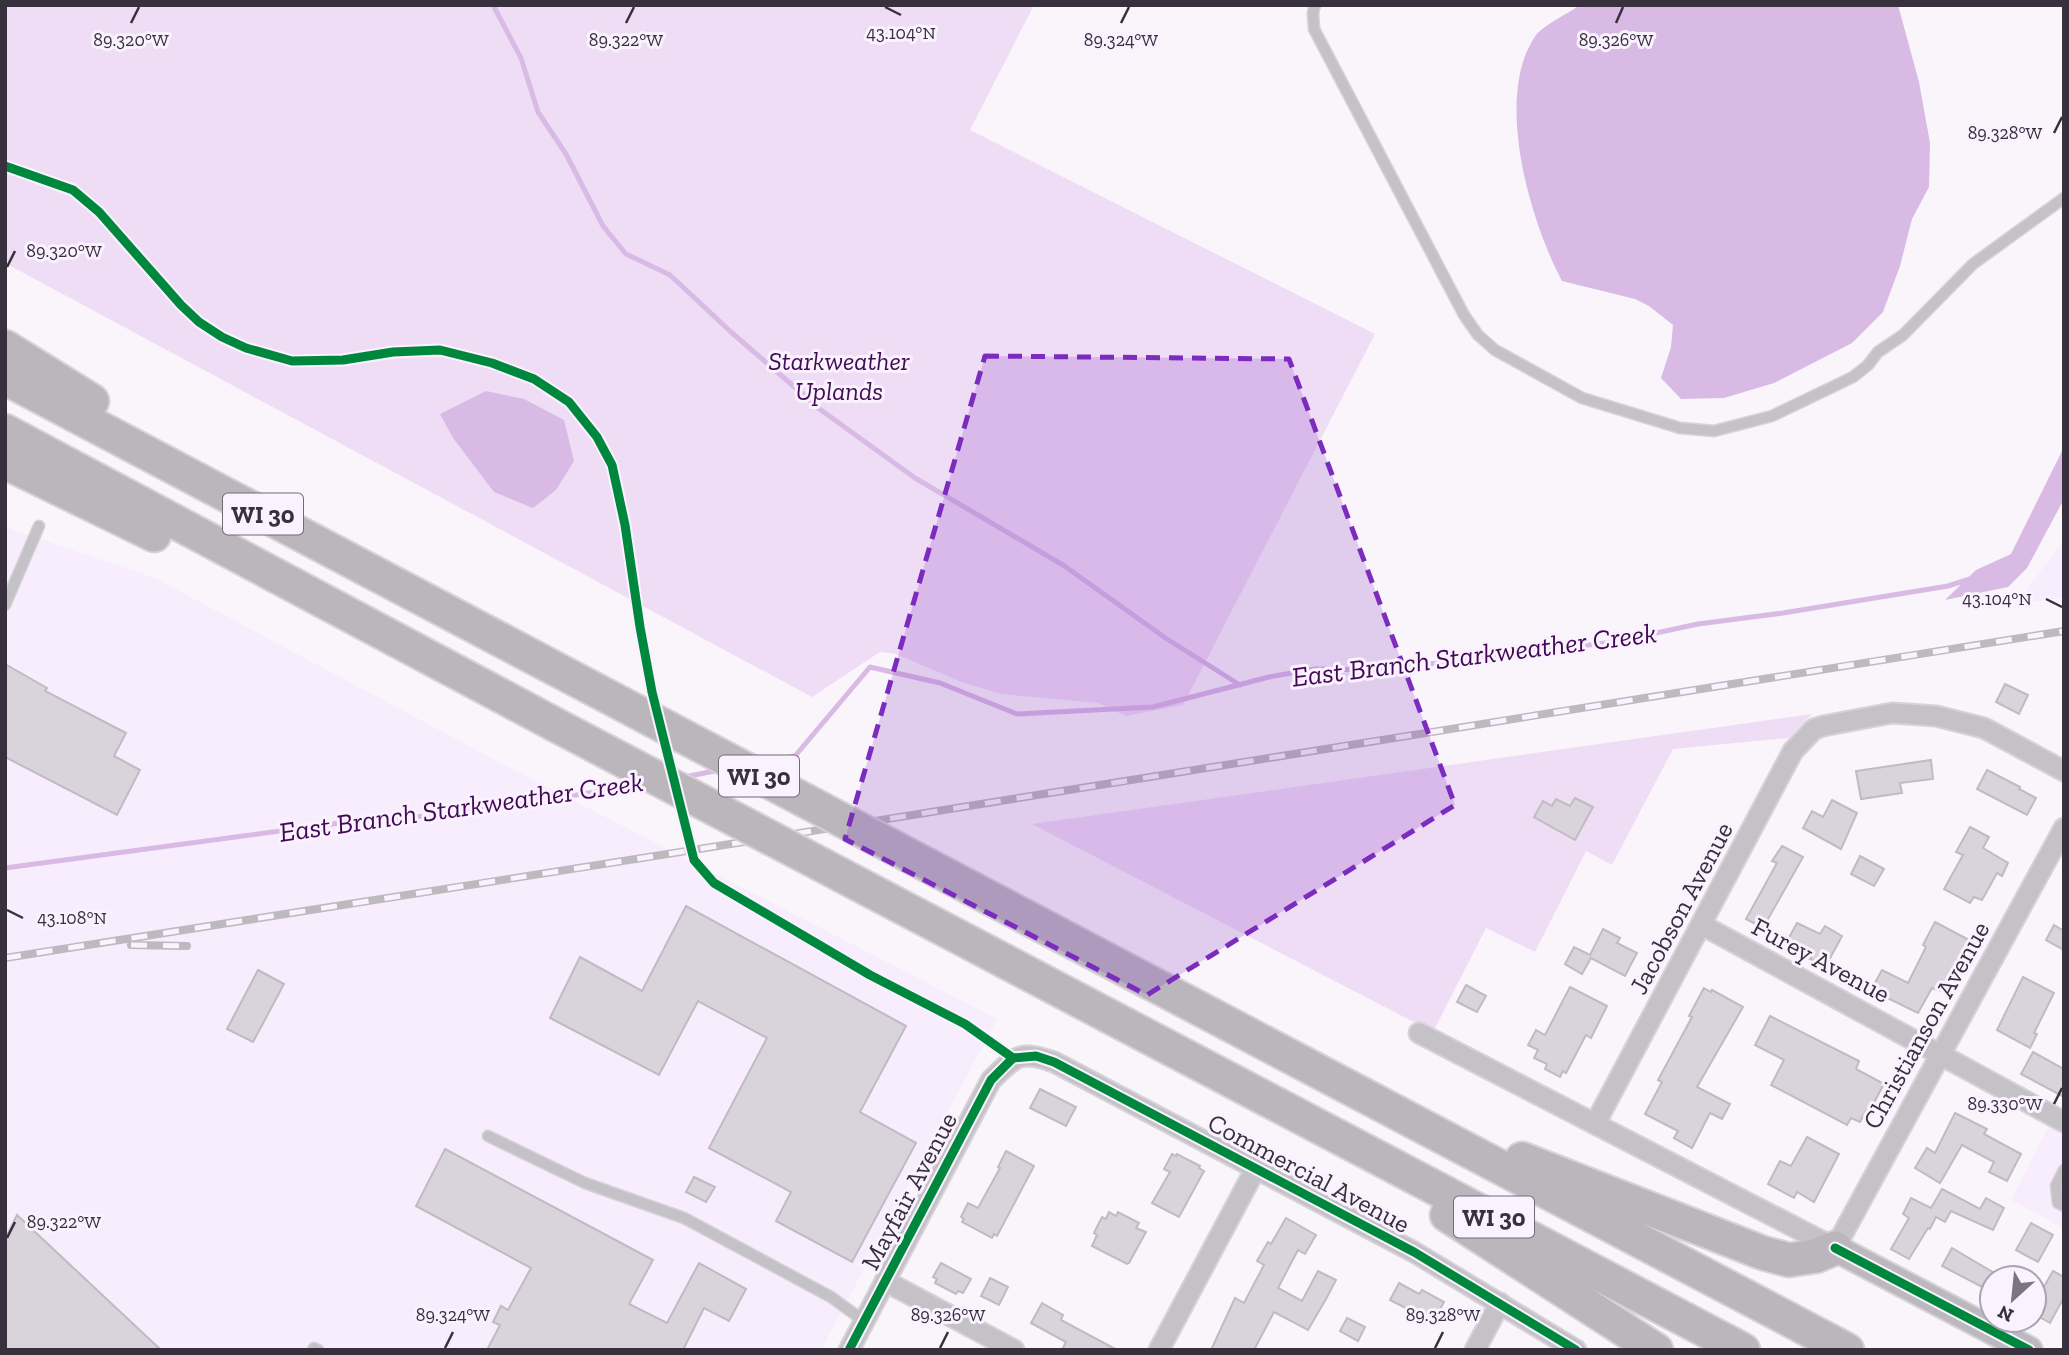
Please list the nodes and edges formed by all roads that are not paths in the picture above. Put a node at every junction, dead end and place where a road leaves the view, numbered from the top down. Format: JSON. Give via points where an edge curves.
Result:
{"nodes":[{"id":1,"x":1315,"y":5,"type":"edge"},
{"id":2,"x":2064,"y":198,"type":"edge"},
{"id":3,"x":5,"y":347,"type":"edge"},
{"id":4,"x":5,"y":378,"type":"edge"},
{"id":5,"x":5,"y":431,"type":"edge"},
{"id":6,"x":5,"y":462,"type":"edge"},
{"id":7,"x":39,"y":526,"type":"dead end"},
{"id":8,"x":5,"y":605,"type":"edge"},
{"id":9,"x":359,"y":621,"type":"junction"},
{"id":10,"x":520,"y":650,"type":"junction"},
{"id":11,"x":2064,"y":771,"type":"edge"},
{"id":12,"x":2064,"y":828,"type":"edge"},
{"id":13,"x":1702,"y":925,"type":"junction"},
{"id":14,"x":1419,"y":1033,"type":"dead end"},
{"id":15,"x":1940,"y":1055,"type":"junction"},
{"id":16,"x":1013,"y":1058,"type":"joint"},
{"id":17,"x":1244,"y":1086,"type":"junction"},
{"id":18,"x":1370,"y":1099,"type":"junction"},
{"id":19,"x":2064,"y":1122,"type":"edge"},
{"id":20,"x":1595,"y":1124,"type":"junction"},
{"id":21,"x":488,"y":1136,"type":"dead end"},
{"id":22,"x":1256,"y":1168,"type":"junction"},
{"id":23,"x":2064,"y":1170,"type":"edge"},
{"id":24,"x":2064,"y":1206,"type":"edge"},
{"id":25,"x":1835,"y":1248,"type":"junction"},
{"id":26,"x":885,"y":1281,"type":"junction"},
{"id":27,"x":1500,"y":1303,"type":"junction"},
{"id":28,"x":863,"y":1321,"type":"junction"},
{"id":29,"x":313,"y":1350,"type":"edge"},
{"id":30,"x":318,"y":1350,"type":"edge"},
{"id":31,"x":849,"y":1350,"type":"edge"},
{"id":32,"x":1014,"y":1350,"type":"edge"},
{"id":33,"x":1160,"y":1350,"type":"edge"},
{"id":34,"x":1475,"y":1350,"type":"edge"},
{"id":35,"x":1576,"y":1350,"type":"edge"},
{"id":36,"x":1656,"y":1350,"type":"edge"},
{"id":37,"x":1743,"y":1350,"type":"edge"},
{"id":38,"x":1847,"y":1350,"type":"edge"},
{"id":39,"x":2029,"y":1350,"type":"edge"}],
"edges":[{"from":1,"to":2,"type":"lane","via":[[1314,29],[1478,335],[1516,363],[1583,398],[1680,428],[1714,431],[1772,416],[1853,377],[1903,335],[1973,264]]},
{"from":3,"to":10,"type":"highway"},
{"from":4,"to":10,"type":"highway","number":"WI 30"},
{"from":5,"to":9,"type":"highway","number":"WI 30"},
{"from":6,"to":9,"type":"highway","via":[[250,582]]},
{"from":7,"to":8,"type":"lane"},
{"from":9,"to":17,"type":"highway","number":"WI 30","bridge":true},
{"from":10,"to":18,"type":"highway","number":"WI 30","bridge":true},
{"from":11,"to":13,"type":"street","name":"Jacobson Avenue","via":[[1984,728],[1936,716],[1892,713],[1814,729],[1793,751]]},
{"from":12,"to":15,"type":"street","name":"Christianson Avenue"},
{"from":13,"to":15,"type":"street","name":"Furey Avenue"},
{"from":13,"to":20,"type":"street","name":"Jacobson Avenue"},
{"from":14,"to":20,"type":"street"},
{"from":15,"to":19,"type":"street","name":"Furey Avenue"},
{"from":15,"to":25,"type":"street","name":"Christianson Avenue"},
{"from":16,"to":22,"type":"street","name":"Commercial Avenue","via":[[1036,1056],[1054,1062]]},
{"from":16,"to":26,"type":"street","name":"Mayfair Avenue","via":[[991,1080]]},
{"from":17,"to":36,"type":"highway"},
{"from":17,"to":37,"type":"highway","number":"WI 30"},
{"from":18,"to":25,"type":"highway","via":[[1763,1253],[1789,1260]]},
{"from":18,"to":38,"type":"highway","number":"WI 30"},
{"from":20,"to":25,"type":"street"},
{"from":21,"to":28,"type":"lane","via":[[585,1183],[684,1219],[831,1297]]},
{"from":22,"to":27,"type":"street","name":"Commercial Avenue"},
{"from":22,"to":33,"type":"street"},
{"from":23,"to":24,"type":"lane","via":[[2056,1186],[2058,1203]]},
{"from":25,"to":39,"type":"street"},
{"from":26,"to":28,"type":"street","name":"Mayfair Avenue"},
{"from":26,"to":32,"type":"street"},
{"from":27,"to":34,"type":"street"},
{"from":27,"to":35,"type":"street","name":"Commercial Avenue"},
{"from":28,"to":31,"type":"street","name":"Mayfair Avenue"},
{"from":29,"to":30,"type":"lane"}]}
